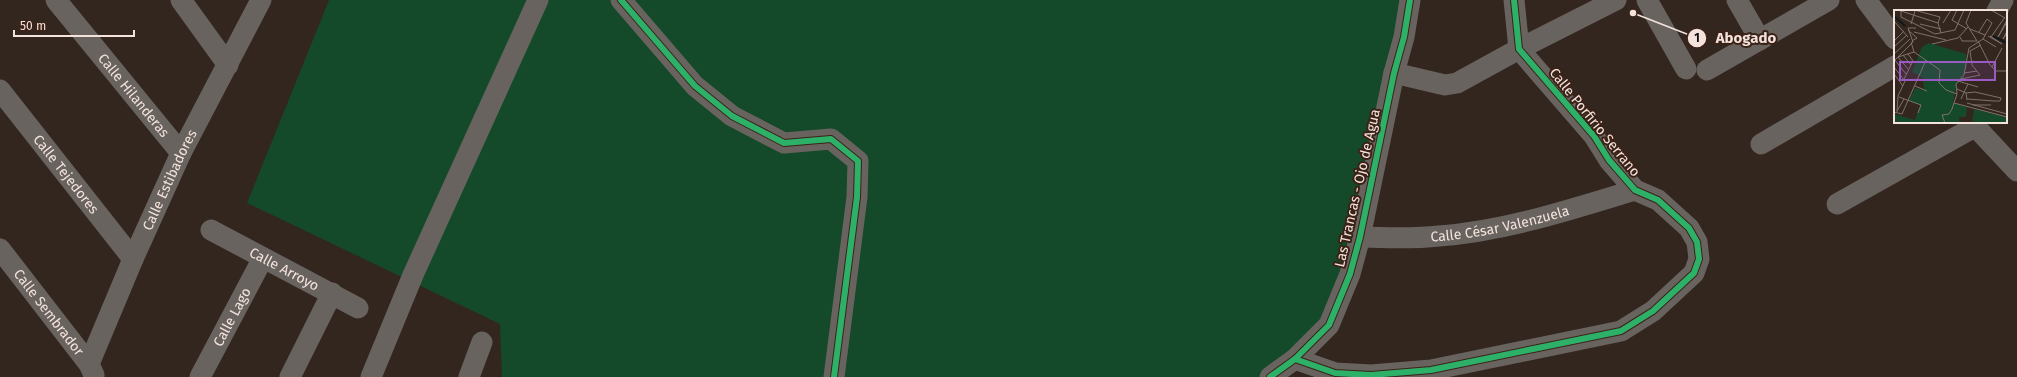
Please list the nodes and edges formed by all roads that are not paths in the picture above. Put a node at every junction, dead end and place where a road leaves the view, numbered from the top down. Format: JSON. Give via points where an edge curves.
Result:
{"nodes":[{"id":1,"x":56,"y":0,"type":"edge"},
{"id":2,"x":181,"y":0,"type":"edge"},
{"id":3,"x":261,"y":0,"type":"edge"},
{"id":4,"x":538,"y":0,"type":"edge"},
{"id":5,"x":621,"y":0,"type":"edge"},
{"id":6,"x":1410,"y":0,"type":"edge"},
{"id":7,"x":1514,"y":0,"type":"edge"},
{"id":8,"x":1616,"y":0,"type":"edge"},
{"id":9,"x":1647,"y":0,"type":"edge"},
{"id":10,"x":1737,"y":0,"type":"edge"},
{"id":11,"x":1829,"y":0,"type":"edge"},
{"id":12,"x":1866,"y":0,"type":"edge"},
{"id":13,"x":2003,"y":0,"type":"edge"},
{"id":14,"x":1998,"y":10,"type":"edge"},
{"id":15,"x":1894,"y":38,"type":"edge"},
{"id":16,"x":1760,"y":40,"type":"junction"},
{"id":17,"x":1519,"y":49,"type":"junction"},
{"id":18,"x":228,"y":65,"type":"junction"},
{"id":19,"x":1894,"y":67,"type":"edge"},
{"id":20,"x":1686,"y":69,"type":"dead end"},
{"id":21,"x":1708,"y":70,"type":"dead end"},
{"id":22,"x":1394,"y":73,"type":"junction"},
{"id":23,"x":0,"y":90,"type":"edge"},
{"id":24,"x":1973,"y":124,"type":"edge"},
{"id":25,"x":1760,"y":144,"type":"dead end"},
{"id":26,"x":182,"y":153,"type":"junction"},
{"id":27,"x":2017,"y":171,"type":"edge"},
{"id":28,"x":1635,"y":190,"type":"junction"},
{"id":29,"x":1837,"y":204,"type":"dead end"},
{"id":30,"x":211,"y":230,"type":"dead end"},
{"id":31,"x":1360,"y":237,"type":"junction"},
{"id":32,"x":0,"y":249,"type":"edge"},
{"id":33,"x":263,"y":258,"type":"junction"},
{"id":34,"x":133,"y":259,"type":"junction"},
{"id":35,"x":332,"y":293,"type":"junction"},
{"id":36,"x":358,"y":308,"type":"dead end"},
{"id":37,"x":482,"y":342,"type":"dead end"},
{"id":38,"x":1295,"y":359,"type":"junction"},
{"id":39,"x":92,"y":370,"type":"edge"},
{"id":40,"x":200,"y":377,"type":"edge"},
{"id":41,"x":290,"y":377,"type":"edge"},
{"id":42,"x":371,"y":377,"type":"edge"},
{"id":43,"x":469,"y":377,"type":"edge"},
{"id":44,"x":834,"y":377,"type":"edge"},
{"id":45,"x":1270,"y":377,"type":"edge"}],
"edges":[{"from":1,"to":26,"type":"street","name":"Calle Hilanderas"},
{"from":2,"to":18,"type":"street"},
{"from":3,"to":18,"type":"street","name":"Calle Estibadores"},
{"from":4,"to":42,"type":"street","via":[[412,275]]},
{"from":5,"to":44,"type":"street","via":[[695,86],[732,116],[784,143],[831,139],[858,161],[857,197]]},
{"from":6,"to":22,"type":"street","name":"Las Trancas - Ojo de Agua","via":[[1404,37]]},
{"from":7,"to":17,"type":"street"},
{"from":8,"to":17,"type":"street"},
{"from":9,"to":20,"type":"street"},
{"from":10,"to":16,"type":"street"},
{"from":11,"to":16,"type":"street"},
{"from":12,"to":15,"type":"street"},
{"from":13,"to":14,"type":"street"},
{"from":16,"to":21,"type":"street"},
{"from":17,"to":22,"type":"street","via":[[1457,84],[1445,85]]},
{"from":17,"to":28,"type":"street","name":"Calle Porfirio Serrano","via":[[1594,136],[1609,160]]},
{"from":18,"to":26,"type":"street","name":"Calle Estibadores"},
{"from":19,"to":25,"type":"street"},
{"from":22,"to":31,"type":"street","name":"Las Trancas - Ojo de Agua"},
{"from":23,"to":34,"type":"street","name":"Calle Tejedores"},
{"from":24,"to":27,"type":"street"},
{"from":24,"to":29,"type":"street"},
{"from":26,"to":34,"type":"street","name":"Calle Estibadores"},
{"from":28,"to":31,"type":"street","name":"Calle César Valenzuela","via":[[1550,216],[1489,229],[1440,236]]},
{"from":28,"to":38,"type":"street","name":"Calle Porfirio Serrano","via":[[1658,200],[1689,228],[1697,242],[1699,259],[1694,273],[1653,311],[1621,331],[1431,370],[1371,375],[1335,373]]},
{"from":30,"to":33,"type":"street","name":"Calle Arroyo"},
{"from":31,"to":38,"type":"street","name":"Las Trancas - Ojo de Agua","via":[[1350,274],[1329,325]]},
{"from":32,"to":39,"type":"street","name":"Calle Sembrador"},
{"from":33,"to":35,"type":"street","name":"Calle Arroyo"},
{"from":33,"to":40,"type":"street","name":"Calle Lago"},
{"from":34,"to":39,"type":"street","name":"Calle Estibadores"},
{"from":35,"to":36,"type":"street","name":"Calle Arroyo"},
{"from":35,"to":41,"type":"street"},
{"from":37,"to":43,"type":"street"},
{"from":38,"to":45,"type":"street","name":"Las Trancas - Ojo de Agua"}]}
